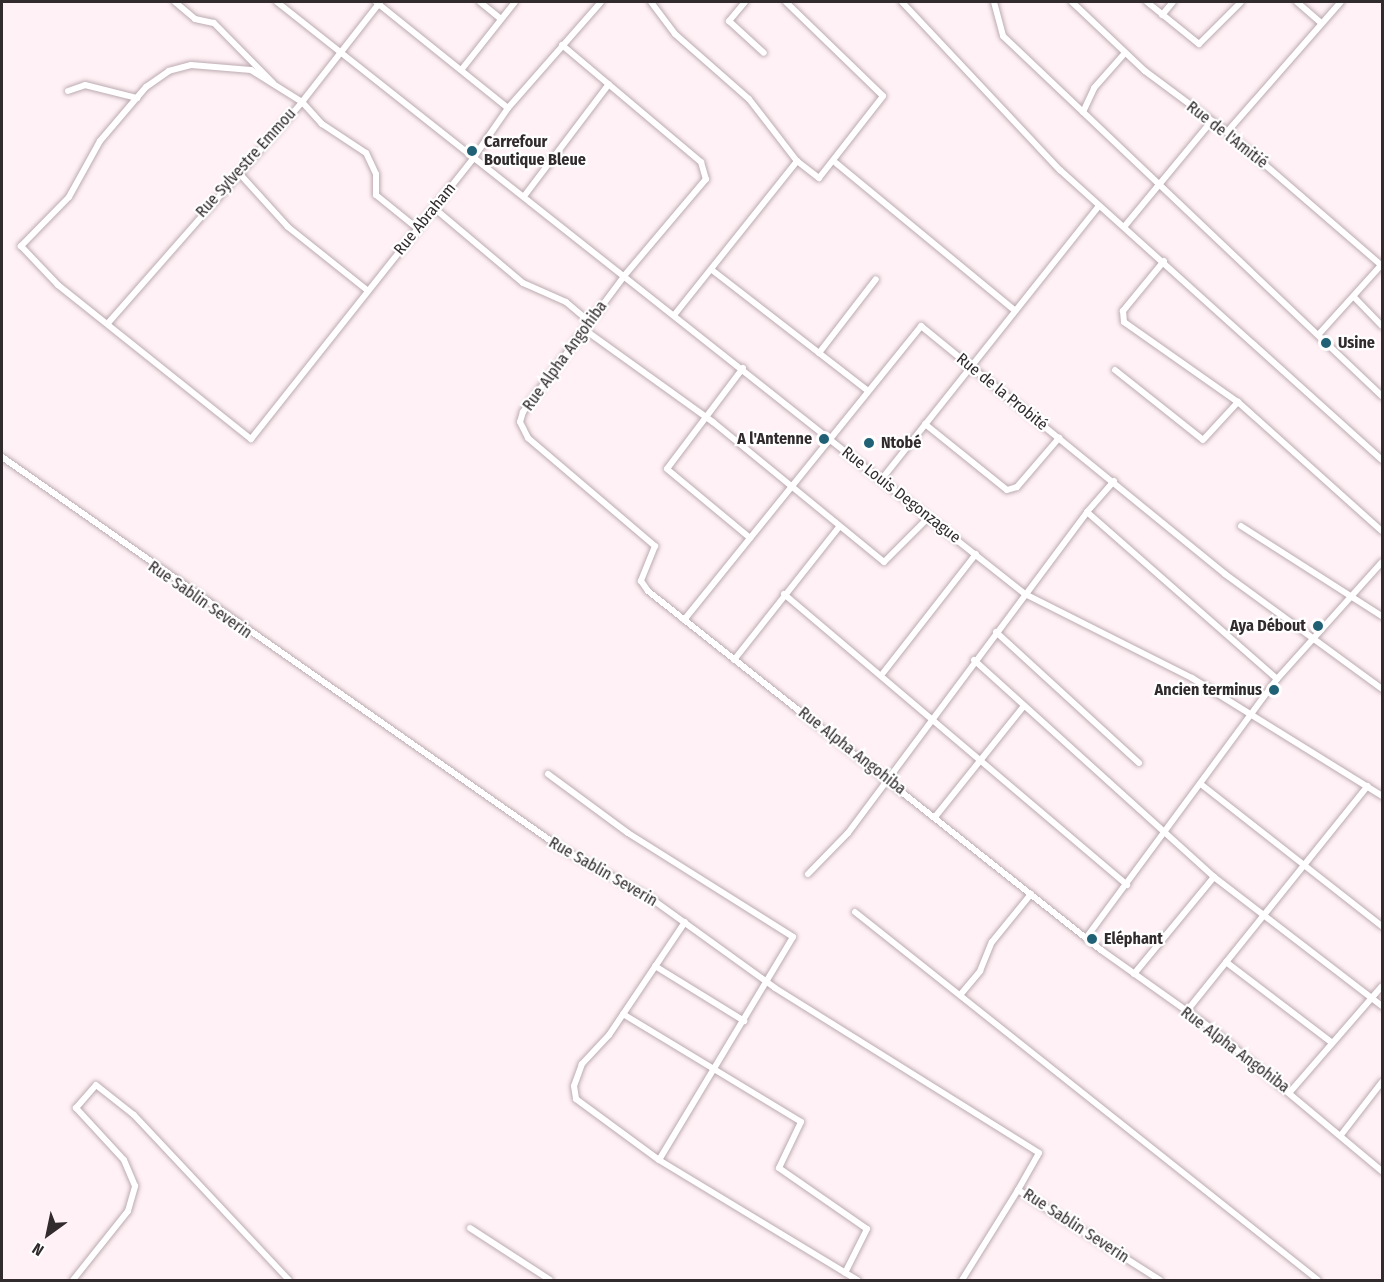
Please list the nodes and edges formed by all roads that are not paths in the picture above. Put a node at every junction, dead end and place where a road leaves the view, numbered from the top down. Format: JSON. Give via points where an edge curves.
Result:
{"nodes":[{"id":1,"x":175,"y":2,"type":"edge"},
{"id":2,"x":277,"y":2,"type":"edge"},
{"id":3,"x":378,"y":2,"type":"edge"},
{"id":4,"x":480,"y":2,"type":"edge"},
{"id":5,"x":515,"y":2,"type":"edge"},
{"id":6,"x":601,"y":2,"type":"edge"},
{"id":7,"x":651,"y":2,"type":"edge"},
{"id":8,"x":745,"y":2,"type":"edge"},
{"id":9,"x":786,"y":2,"type":"edge"},
{"id":10,"x":902,"y":2,"type":"edge"},
{"id":11,"x":994,"y":2,"type":"edge"},
{"id":12,"x":1072,"y":2,"type":"edge"},
{"id":13,"x":1147,"y":2,"type":"edge"},
{"id":14,"x":1173,"y":2,"type":"edge"},
{"id":15,"x":1241,"y":2,"type":"edge"},
{"id":16,"x":1297,"y":2,"type":"edge"},
{"id":17,"x":1341,"y":2,"type":"edge"},
{"id":18,"x":1162,"y":15,"type":"junction"},
{"id":19,"x":500,"y":18,"type":"junction"},
{"id":20,"x":1321,"y":24,"type":"junction"},
{"id":21,"x":562,"y":45,"type":"junction"},
{"id":22,"x":343,"y":50,"type":"junction"},
{"id":23,"x":1125,"y":52,"type":"junction"},
{"id":24,"x":764,"y":53,"type":"dead end"},
{"id":25,"x":462,"y":69,"type":"junction"},
{"id":26,"x":273,"y":83,"type":"junction"},
{"id":27,"x":609,"y":84,"type":"junction"},
{"id":28,"x":68,"y":91,"type":"dead end"},
{"id":29,"x":137,"y":98,"type":"junction"},
{"id":30,"x":302,"y":102,"type":"junction"},
{"id":31,"x":508,"y":108,"type":"junction"},
{"id":32,"x":1083,"y":112,"type":"junction"},
{"id":33,"x":1210,"y":123,"type":"junction"},
{"id":34,"x":1227,"y":132,"type":"junction"},
{"id":35,"x":475,"y":156,"type":"junction"},
{"id":36,"x":797,"y":161,"type":"junction"},
{"id":37,"x":836,"y":163,"type":"junction"},
{"id":38,"x":239,"y":173,"type":"junction"},
{"id":39,"x":1163,"y":183,"type":"junction"},
{"id":40,"x":525,"y":195,"type":"junction"},
{"id":41,"x":1099,"y":206,"type":"junction"},
{"id":42,"x":434,"y":208,"type":"junction"},
{"id":43,"x":1124,"y":227,"type":"junction"},
{"id":44,"x":418,"y":229,"type":"junction"},
{"id":45,"x":1164,"y":261,"type":"junction"},
{"id":46,"x":1382,"y":265,"type":"edge"},
{"id":47,"x":712,"y":270,"type":"junction"},
{"id":48,"x":625,"y":275,"type":"junction"},
{"id":49,"x":876,"y":279,"type":"dead end"},
{"id":50,"x":367,"y":290,"type":"junction"},
{"id":51,"x":1354,"y":297,"type":"junction"},
{"id":52,"x":1013,"y":309,"type":"junction"},
{"id":53,"x":675,"y":314,"type":"junction"},
{"id":54,"x":109,"y":322,"type":"junction"},
{"id":55,"x":590,"y":322,"type":"junction"},
{"id":56,"x":1383,"y":326,"type":"edge"},
{"id":57,"x":585,"y":330,"type":"junction"},
{"id":58,"x":1319,"y":334,"type":"junction"},
{"id":59,"x":819,"y":353,"type":"junction"},
{"id":60,"x":969,"y":365,"type":"junction"},
{"id":61,"x":743,"y":368,"type":"junction"},
{"id":62,"x":1114,"y":370,"type":"dead end"},
{"id":63,"x":868,"y":391,"type":"junction"},
{"id":64,"x":1383,"y":396,"type":"edge"},
{"id":65,"x":1238,"y":402,"type":"junction"},
{"id":66,"x":703,"y":416,"type":"junction"},
{"id":67,"x":925,"y":424,"type":"junction"},
{"id":68,"x":1059,"y":438,"type":"junction"},
{"id":69,"x":830,"y":439,"type":"junction"},
{"id":70,"x":2,"y":457,"type":"edge"},
{"id":71,"x":1383,"y":460,"type":"edge"},
{"id":72,"x":881,"y":480,"type":"junction"},
{"id":73,"x":1114,"y":481,"type":"junction"},
{"id":74,"x":791,"y":488,"type":"junction"},
{"id":75,"x":1087,"y":512,"type":"junction"},
{"id":76,"x":928,"y":518,"type":"junction"},
{"id":77,"x":1241,"y":526,"type":"dead end"},
{"id":78,"x":839,"y":527,"type":"junction"},
{"id":79,"x":1383,"y":531,"type":"edge"},
{"id":80,"x":750,"y":538,"type":"junction"},
{"id":81,"x":976,"y":554,"type":"junction"},
{"id":82,"x":1383,"y":562,"type":"edge"},
{"id":83,"x":784,"y":594,"type":"junction"},
{"id":84,"x":1025,"y":594,"type":"junction"},
{"id":85,"x":1349,"y":595,"type":"junction"},
{"id":86,"x":1383,"y":616,"type":"edge"},
{"id":87,"x":684,"y":620,"type":"junction"},
{"id":88,"x":996,"y":632,"type":"junction"},
{"id":89,"x":1311,"y":639,"type":"junction"},
{"id":90,"x":734,"y":660,"type":"junction"},
{"id":91,"x":974,"y":660,"type":"junction"},
{"id":92,"x":883,"y":674,"type":"junction"},
{"id":93,"x":1277,"y":679,"type":"junction"},
{"id":94,"x":1383,"y":689,"type":"edge"},
{"id":95,"x":1023,"y":707,"type":"junction"},
{"id":96,"x":1255,"y":714,"type":"junction"},
{"id":97,"x":930,"y":719,"type":"junction"},
{"id":98,"x":980,"y":762,"type":"junction"},
{"id":99,"x":1139,"y":763,"type":"dead end"},
{"id":100,"x":548,"y":774,"type":"dead end"},
{"id":101,"x":886,"y":777,"type":"junction"},
{"id":102,"x":1202,"y":786,"type":"junction"},
{"id":103,"x":1368,"y":786,"type":"junction"},
{"id":104,"x":1383,"y":796,"type":"edge"},
{"id":105,"x":935,"y":817,"type":"junction"},
{"id":106,"x":1167,"y":834,"type":"junction"},
{"id":107,"x":1304,"y":866,"type":"junction"},
{"id":108,"x":808,"y":874,"type":"dead end"},
{"id":109,"x":1214,"y":877,"type":"junction"},
{"id":110,"x":1127,"y":885,"type":"junction"},
{"id":111,"x":1031,"y":894,"type":"junction"},
{"id":112,"x":855,"y":912,"type":"dead end"},
{"id":113,"x":1264,"y":915,"type":"junction"},
{"id":114,"x":685,"y":922,"type":"junction"},
{"id":115,"x":1383,"y":926,"type":"edge"},
{"id":116,"x":1086,"y":938,"type":"junction"},
{"id":117,"x":1226,"y":962,"type":"junction"},
{"id":118,"x":654,"y":966,"type":"junction"},
{"id":119,"x":1134,"y":974,"type":"junction"},
{"id":120,"x":768,"y":983,"type":"junction"},
{"id":121,"x":1383,"y":986,"type":"edge"},
{"id":122,"x":961,"y":994,"type":"junction"},
{"id":123,"x":1372,"y":999,"type":"junction"},
{"id":124,"x":1383,"y":1006,"type":"edge"},
{"id":125,"x":1186,"y":1012,"type":"junction"},
{"id":126,"x":623,"y":1014,"type":"junction"},
{"id":127,"x":744,"y":1021,"type":"junction"},
{"id":128,"x":1331,"y":1042,"type":"junction"},
{"id":129,"x":714,"y":1070,"type":"junction"},
{"id":130,"x":1383,"y":1082,"type":"edge"},
{"id":131,"x":1290,"y":1092,"type":"junction"},
{"id":132,"x":1341,"y":1135,"type":"junction"},
{"id":133,"x":659,"y":1160,"type":"junction"},
{"id":134,"x":1383,"y":1171,"type":"edge"},
{"id":135,"x":1018,"y":1190,"type":"junction"},
{"id":136,"x":470,"y":1228,"type":"dead end"},
{"id":137,"x":845,"y":1273,"type":"junction"},
{"id":138,"x":73,"y":1281,"type":"edge"},
{"id":139,"x":289,"y":1281,"type":"edge"},
{"id":140,"x":550,"y":1281,"type":"edge"},
{"id":141,"x":857,"y":1281,"type":"edge"},
{"id":142,"x":962,"y":1281,"type":"edge"},
{"id":143,"x":1160,"y":1281,"type":"edge"},
{"id":144,"x":1318,"y":1281,"type":"edge"}],
"edges":[{"from":1,"to":26,"type":"street","via":[[195,19],[214,23]]},
{"from":2,"to":22,"type":"street","name":"Rue Louis Degonzague"},
{"from":3,"to":22,"type":"street","name":"Rue Sylvestre Emmou"},
{"from":3,"to":25,"type":"street"},
{"from":4,"to":19,"type":"street"},
{"from":5,"to":19,"type":"street"},
{"from":6,"to":21,"type":"street","name":"Rue Abraham"},
{"from":7,"to":36,"type":"street","via":[[675,34],[749,99]]},
{"from":8,"to":24,"type":"street","via":[[729,21]]},
{"from":9,"to":37,"type":"street","via":[[883,96]]},
{"from":10,"to":41,"type":"street"},
{"from":11,"to":32,"type":"street","via":[[1003,36]]},
{"from":12,"to":23,"type":"street","name":"Rue de l'Amitié"},
{"from":13,"to":18,"type":"street"},
{"from":14,"to":18,"type":"street"},
{"from":15,"to":18,"type":"street","via":[[1198,44]]},
{"from":16,"to":20,"type":"street"},
{"from":17,"to":20,"type":"street"},
{"from":19,"to":25,"type":"street"},
{"from":20,"to":34,"type":"street"},
{"from":21,"to":27,"type":"street"},
{"from":21,"to":31,"type":"street","name":"Rue Abraham"},
{"from":22,"to":30,"type":"street","name":"Rue Sylvestre Emmou"},
{"from":22,"to":35,"type":"street","name":"Rue Louis Degonzague"},
{"from":23,"to":32,"type":"street","via":[[1094,88]]},
{"from":23,"to":33,"type":"street","name":"Rue de l'Amitié"},
{"from":25,"to":31,"type":"street"},
{"from":26,"to":29,"type":"street","via":[[234,66],[191,65],[169,71]]},
{"from":26,"to":30,"type":"street"},
{"from":27,"to":40,"type":"street"},
{"from":27,"to":48,"type":"street","name":"Rue Alpha Angohiba","via":[[707,170],[706,179]]},
{"from":28,"to":29,"type":"street","via":[[85,85]]},
{"from":29,"to":54,"type":"street","via":[[100,141],[69,197],[21,246],[58,285]]},
{"from":30,"to":38,"type":"street","name":"Rue Sylvestre Emmou"},
{"from":30,"to":44,"type":"street","via":[[321,124],[366,153],[376,174],[376,195]]},
{"from":31,"to":35,"type":"street","name":"Rue Abraham"},
{"from":32,"to":39,"type":"street"},
{"from":33,"to":34,"type":"street","name":"Rue de l'Amitié"},
{"from":33,"to":39,"type":"street"},
{"from":34,"to":46,"type":"street","name":"Rue de l'Amitié"},
{"from":35,"to":40,"type":"street","name":"Rue Louis Degonzague"},
{"from":35,"to":42,"type":"street","name":"Rue Abraham"},
{"from":36,"to":37,"type":"street","via":[[819,178]]},
{"from":36,"to":47,"type":"street"},
{"from":37,"to":52,"type":"street"},
{"from":38,"to":50,"type":"street","via":[[288,227]]},
{"from":38,"to":54,"type":"street","name":"Rue Sylvestre Emmou"},
{"from":39,"to":43,"type":"street"},
{"from":39,"to":58,"type":"street"},
{"from":40,"to":48,"type":"street","name":"Rue Louis Degonzague"},
{"from":41,"to":43,"type":"street"},
{"from":41,"to":52,"type":"street"},
{"from":42,"to":44,"type":"street","name":"Rue Abraham"},
{"from":42,"to":55,"type":"street","via":[[523,283],[566,302]]},
{"from":43,"to":45,"type":"street"},
{"from":44,"to":50,"type":"street","name":"Rue Abraham"},
{"from":45,"to":65,"type":"street","via":[[1123,311],[1124,322]]},
{"from":45,"to":71,"type":"street"},
{"from":46,"to":51,"type":"street"},
{"from":47,"to":53,"type":"street"},
{"from":47,"to":59,"type":"street"},
{"from":48,"to":53,"type":"street","name":"Rue Louis Degonzague"},
{"from":48,"to":55,"type":"street","name":"Rue Alpha Angohiba"},
{"from":49,"to":59,"type":"street"},
{"from":50,"to":54,"type":"street","name":"Rue Abraham","via":[[251,439]]},
{"from":51,"to":56,"type":"street"},
{"from":51,"to":58,"type":"street"},
{"from":52,"to":60,"type":"street"},
{"from":53,"to":61,"type":"street","name":"Rue Louis Degonzague"},
{"from":55,"to":57,"type":"street","name":"Rue Alpha Angohiba"},
{"from":57,"to":66,"type":"street"},
{"from":57,"to":87,"type":"street","name":"Rue Alpha Angohiba","via":[[523,412],[523,430],[655,546],[642,586]]},
{"from":58,"to":64,"type":"street"},
{"from":59,"to":63,"type":"street"},
{"from":60,"to":63,"type":"street","name":"Rue de la Probité","via":[[921,326]]},
{"from":60,"to":67,"type":"street"},
{"from":60,"to":68,"type":"street","name":"Rue de la Probité"},
{"from":61,"to":66,"type":"street"},
{"from":61,"to":69,"type":"street","name":"Rue Louis Degonzague"},
{"from":62,"to":65,"type":"street","via":[[1203,440]]},
{"from":63,"to":69,"type":"street","name":"Rue de la Probité"},
{"from":65,"to":79,"type":"street"},
{"from":66,"to":74,"type":"street"},
{"from":66,"to":80,"type":"street","via":[[667,469]]},
{"from":67,"to":68,"type":"street","via":[[1007,490],[1017,488]]},
{"from":67,"to":72,"type":"street"},
{"from":68,"to":73,"type":"street","name":"Rue de la Probité"},
{"from":69,"to":72,"type":"street","name":"Rue Louis Degonzague"},
{"from":69,"to":74,"type":"street","name":"Rue de la Probité"},
{"from":70,"to":114,"type":"street","name":"Rue Sablin Severin","via":[[358,711],[561,848]]},
{"from":72,"to":76,"type":"street","name":"Rue Louis Degonzague"},
{"from":73,"to":75,"type":"street"},
{"from":73,"to":89,"type":"street","name":"Rue de la Probité"},
{"from":74,"to":78,"type":"street"},
{"from":74,"to":80,"type":"street","name":"Rue de la Probité"},
{"from":75,"to":84,"type":"street"},
{"from":75,"to":93,"type":"street"},
{"from":76,"to":78,"type":"street","via":[[884,562]]},
{"from":76,"to":81,"type":"street","name":"Rue Louis Degonzague"},
{"from":77,"to":85,"type":"street"},
{"from":78,"to":83,"type":"street"},
{"from":80,"to":87,"type":"street","name":"Rue de la Probité"},
{"from":81,"to":84,"type":"street","name":"Rue Louis Degonzague"},
{"from":81,"to":92,"type":"street"},
{"from":82,"to":85,"type":"street"},
{"from":83,"to":90,"type":"street"},
{"from":83,"to":92,"type":"street"},
{"from":84,"to":88,"type":"street"},
{"from":84,"to":96,"type":"street","name":"Rue Louis Degonzague","via":[[1121,639]]},
{"from":85,"to":86,"type":"street"},
{"from":85,"to":89,"type":"street"},
{"from":87,"to":90,"type":"street","name":"Rue Alpha Angohiba"},
{"from":88,"to":91,"type":"street"},
{"from":88,"to":99,"type":"street"},
{"from":89,"to":93,"type":"street"},
{"from":89,"to":94,"type":"street","name":"Rue de la Probité"},
{"from":90,"to":101,"type":"street","name":"Rue Alpha Angohiba"},
{"from":91,"to":95,"type":"street"},
{"from":91,"to":97,"type":"street"},
{"from":92,"to":97,"type":"street"},
{"from":93,"to":96,"type":"street"},
{"from":95,"to":98,"type":"street"},
{"from":95,"to":106,"type":"street"},
{"from":96,"to":102,"type":"street"},
{"from":96,"to":103,"type":"street","name":"Rue Louis Degonzague"},
{"from":97,"to":98,"type":"street"},
{"from":97,"to":101,"type":"street"},
{"from":98,"to":105,"type":"street"},
{"from":98,"to":110,"type":"street"},
{"from":100,"to":120,"type":"street","via":[[628,833],[791,934],[794,939]]},
{"from":101,"to":105,"type":"street","name":"Rue Alpha Angohiba"},
{"from":101,"to":108,"type":"street","via":[[848,832]]},
{"from":102,"to":106,"type":"street"},
{"from":102,"to":107,"type":"street"},
{"from":103,"to":104,"type":"street","name":"Rue Louis Degonzague"},
{"from":103,"to":107,"type":"street"},
{"from":105,"to":111,"type":"street","name":"Rue Alpha Angohiba"},
{"from":106,"to":109,"type":"street"},
{"from":106,"to":110,"type":"street"},
{"from":107,"to":113,"type":"street"},
{"from":107,"to":115,"type":"street"},
{"from":109,"to":113,"type":"street"},
{"from":109,"to":119,"type":"street"},
{"from":110,"to":116,"type":"street"},
{"from":111,"to":116,"type":"street","name":"Rue Alpha Angohiba"},
{"from":111,"to":122,"type":"street","via":[[992,942],[980,971]]},
{"from":112,"to":122,"type":"street"},
{"from":113,"to":117,"type":"street"},
{"from":113,"to":123,"type":"street"},
{"from":114,"to":118,"type":"street"},
{"from":114,"to":120,"type":"street","name":"Rue Sablin Severin"},
{"from":116,"to":119,"type":"street","name":"Rue Alpha Angohiba"},
{"from":117,"to":125,"type":"street"},
{"from":117,"to":128,"type":"street"},
{"from":118,"to":126,"type":"street"},
{"from":118,"to":127,"type":"street"},
{"from":119,"to":125,"type":"street","name":"Rue Alpha Angohiba"},
{"from":120,"to":127,"type":"street"},
{"from":120,"to":135,"type":"street","name":"Rue Sablin Severin","via":[[1039,1153]]},
{"from":121,"to":123,"type":"street"},
{"from":122,"to":144,"type":"street"},
{"from":123,"to":124,"type":"street"},
{"from":123,"to":128,"type":"street"},
{"from":125,"to":131,"type":"street","name":"Rue Alpha Angohiba"},
{"from":126,"to":129,"type":"street"},
{"from":126,"to":133,"type":"street","via":[[578,1070],[574,1094]]},
{"from":127,"to":129,"type":"street"},
{"from":128,"to":131,"type":"street"},
{"from":129,"to":133,"type":"street"},
{"from":129,"to":137,"type":"street","via":[[801,1122],[779,1168],[867,1229]]},
{"from":130,"to":132,"type":"street"},
{"from":131,"to":132,"type":"street","name":"Rue Alpha Angohiba"},
{"from":132,"to":134,"type":"street","name":"Rue Alpha Angohiba"},
{"from":133,"to":137,"type":"street"},
{"from":135,"to":142,"type":"street"},
{"from":135,"to":143,"type":"street","name":"Rue Sablin Severin"},
{"from":136,"to":140,"type":"street"},
{"from":137,"to":141,"type":"street"},
{"from":138,"to":139,"type":"street","via":[[128,1211],[135,1186],[124,1160],[76,1108],[96,1085],[134,1115]]}]}
